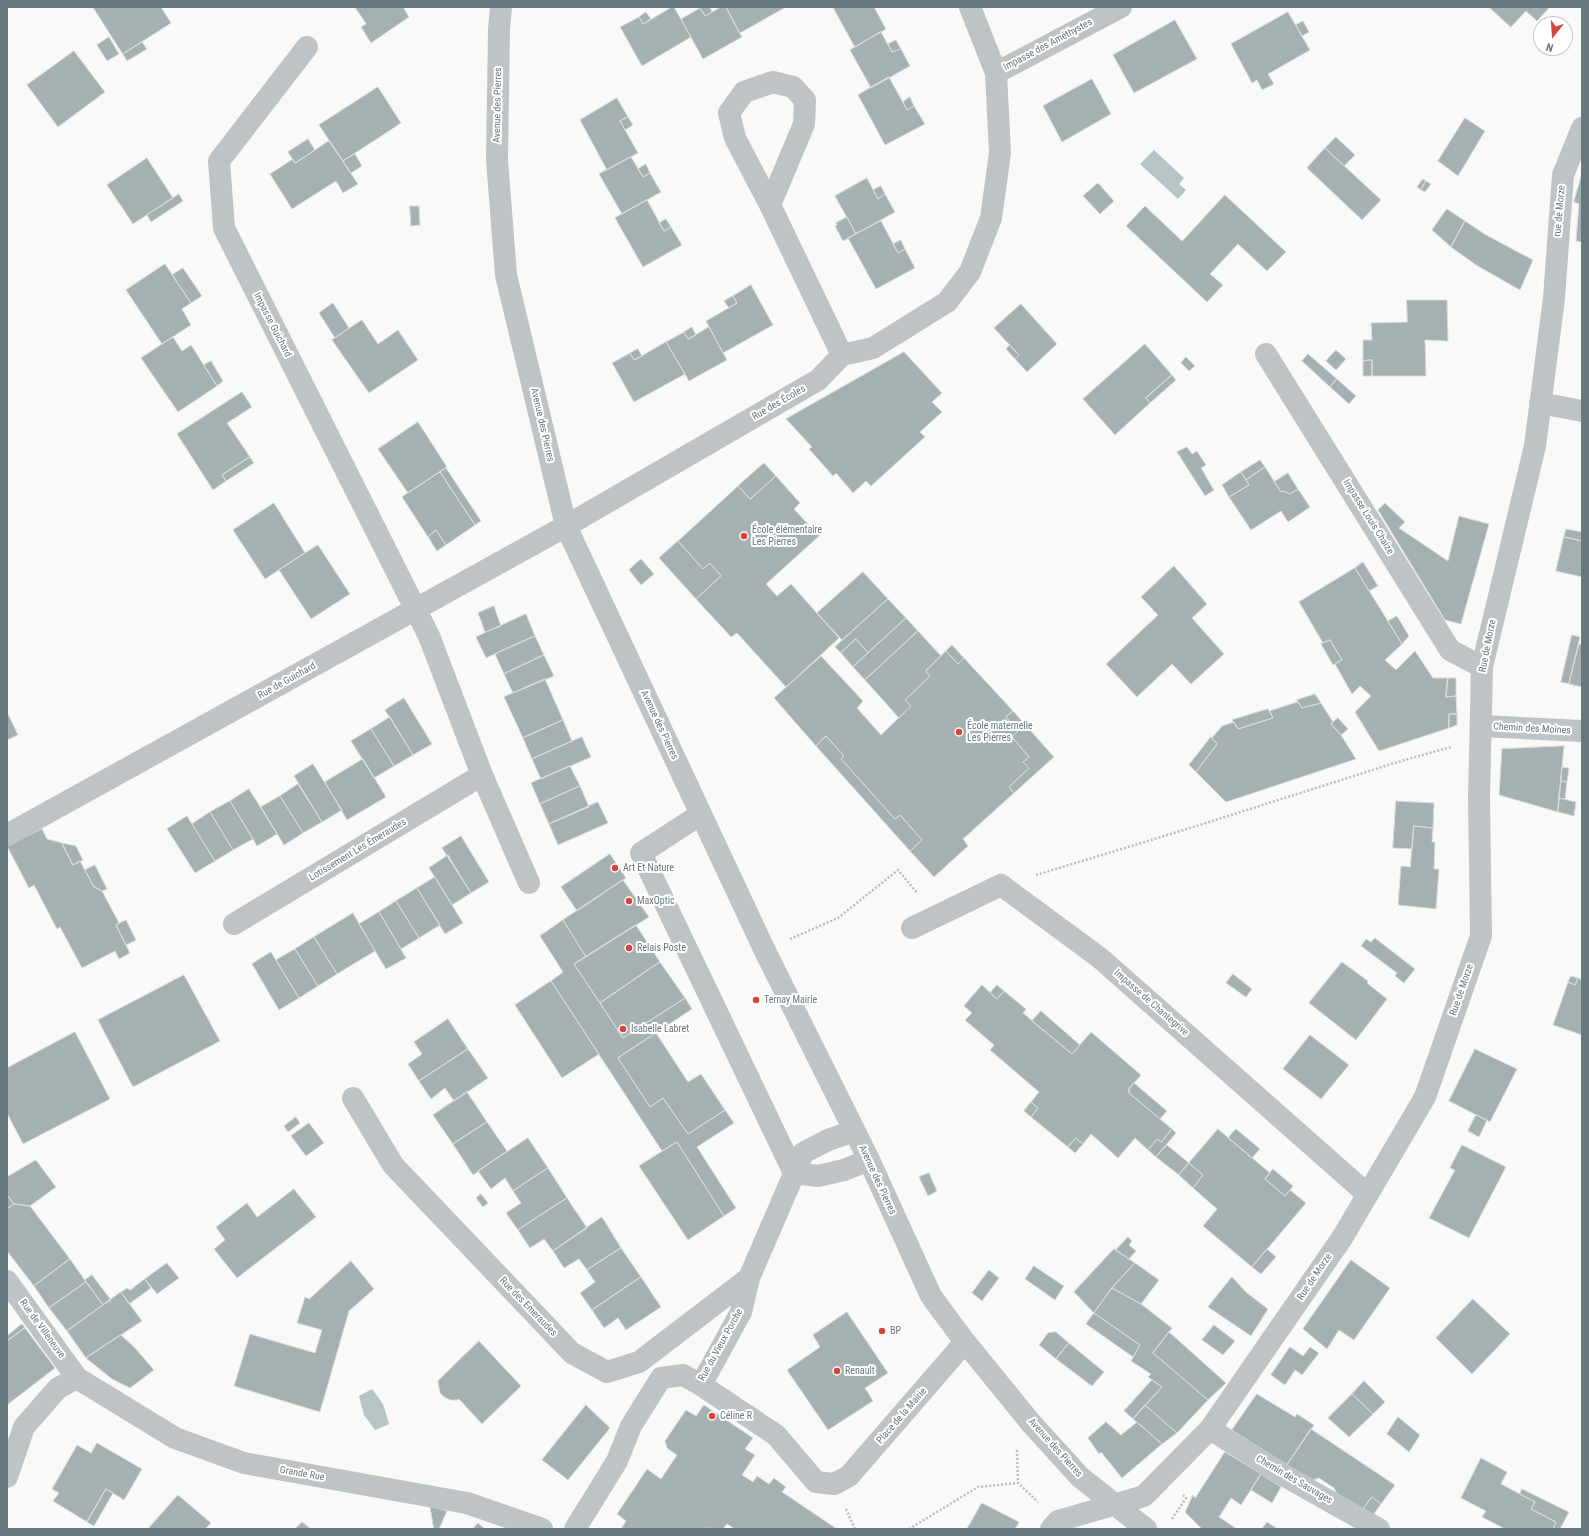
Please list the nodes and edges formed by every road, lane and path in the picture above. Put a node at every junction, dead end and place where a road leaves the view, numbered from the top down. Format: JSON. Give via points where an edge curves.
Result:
{"nodes":[{"id":1,"x":501,"y":7,"type":"edge"},
{"id":2,"x":970,"y":7,"type":"edge"},
{"id":3,"x":1121,"y":7,"type":"edge"},
{"id":4,"x":307,"y":47,"type":"dead end"},
{"id":5,"x":996,"y":73,"type":"junction"},
{"id":6,"x":1582,"y":128,"type":"edge"},
{"id":7,"x":770,"y":205,"type":"junction"},
{"id":8,"x":1554,"y":298,"type":"joint"},
{"id":9,"x":1266,"y":354,"type":"dead end"},
{"id":10,"x":842,"y":355,"type":"junction"},
{"id":11,"x":1540,"y":403,"type":"junction"},
{"id":12,"x":1582,"y":411,"type":"edge"},
{"id":13,"x":566,"y":526,"type":"junction"},
{"id":14,"x":415,"y":611,"type":"junction"},
{"id":15,"x":1482,"y":666,"type":"junction"},
{"id":16,"x":1482,"y":726,"type":"junction"},
{"id":17,"x":1582,"y":731,"type":"edge"},
{"id":18,"x":482,"y":775,"type":"junction"},
{"id":19,"x":701,"y":814,"type":"junction"},
{"id":20,"x":7,"y":835,"type":"edge"},
{"id":21,"x":529,"y":883,"type":"dead end"},
{"id":22,"x":1001,"y":885,"type":"junction"},
{"id":23,"x":936,"y":916,"type":"junction"},
{"id":24,"x":234,"y":924,"type":"dead end"},
{"id":25,"x":912,"y":928,"type":"dead end"},
{"id":26,"x":765,"y":951,"type":"junction"},
{"id":27,"x":353,"y":1098,"type":"dead end"},
{"id":28,"x":854,"y":1131,"type":"junction"},
{"id":29,"x":869,"y":1160,"type":"junction"},
{"id":30,"x":794,"y":1172,"type":"junction"},
{"id":31,"x":1367,"y":1194,"type":"junction"},
{"id":32,"x":749,"y":1278,"type":"junction"},
{"id":33,"x":7,"y":1281,"type":"edge"},
{"id":34,"x":965,"y":1342,"type":"junction"},
{"id":35,"x":78,"y":1378,"type":"junction"},
{"id":36,"x":701,"y":1384,"type":"junction"},
{"id":37,"x":1031,"y":1423,"type":"junction"},
{"id":38,"x":1210,"y":1429,"type":"junction"},
{"id":39,"x":7,"y":1477,"type":"edge"},
{"id":40,"x":1018,"y":1483,"type":"junction"},
{"id":41,"x":1114,"y":1504,"type":"junction"},
{"id":42,"x":1055,"y":1525,"type":"edge"},
{"id":43,"x":542,"y":1529,"type":"edge"},
{"id":44,"x":575,"y":1529,"type":"edge"},
{"id":45,"x":909,"y":1529,"type":"edge"},
{"id":46,"x":1146,"y":1529,"type":"edge"},
{"id":47,"x":1379,"y":1529,"type":"edge"}],
"edges":[{"from":1,"to":13,"type":"street","name":"Avenue des Pierres","via":[[497,160],[506,275]]},
{"from":2,"to":5,"type":"street","name":"Impasse des Améthystes"},
{"from":3,"to":5,"type":"street","name":"Impasse des Améthystes"},
{"from":4,"to":14,"type":"street","name":"Impasse Guichard","via":[[219,161],[224,228]]},
{"from":5,"to":10,"type":"street","name":"Impasse des Améthystes","via":[[1000,153],[991,218],[970,272],[947,302],[873,348]]},
{"from":6,"to":8,"type":"street","name":"rue de Morze","via":[[1563,175]]},
{"from":7,"to":7,"type":"street","via":[[804,124],[805,100],[793,88],[773,82],[744,92],[729,113],[735,138]]},
{"from":7,"to":10,"type":"street"},
{"from":8,"to":11,"type":"street","name":"Rue de Morze"},
{"from":9,"to":15,"type":"street","name":"Impasse Louis Chaize","via":[[1450,650]]},
{"from":10,"to":13,"type":"street","name":"Rue des Écoles","via":[[818,380]]},
{"from":11,"to":12,"type":"street"},
{"from":11,"to":15,"type":"street","name":"Rue de Morze","via":[[1533,455]]},
{"from":13,"to":14,"type":"street","name":"Rue de Guichard"},
{"from":13,"to":19,"type":"street","name":"Avenue des Pierres"},
{"from":14,"to":18,"type":"street","via":[[429,636]]},
{"from":14,"to":20,"type":"street","name":"Rue de Guichard"},
{"from":15,"to":16,"type":"street","name":"Rue de Morze"},
{"from":16,"to":17,"type":"street","name":"Chemin des Moines"},
{"from":16,"to":22,"type":"path","via":[[1467,743],[1401,761]]},
{"from":16,"to":31,"type":"street","name":"Rue de Morze","via":[[1479,798],[1481,936],[1425,1097]]},
{"from":18,"to":21,"type":"street"},
{"from":18,"to":24,"type":"street","name":"Lotissement Les Émeraudes"},
{"from":19,"to":26,"type":"street","name":"Avenue des Pierres"},
{"from":19,"to":30,"type":"street","via":[[640,853]]},
{"from":22,"to":23,"type":"street"},
{"from":22,"to":31,"type":"street","name":"Impasse de Chantegrive","via":[[1100,958]]},
{"from":23,"to":25,"type":"street"},
{"from":23,"to":26,"type":"path","via":[[898,870],[838,918]]},
{"from":26,"to":28,"type":"street","name":"Avenue des Pierres"},
{"from":27,"to":32,"type":"street","name":"Rue des Emeraudes","via":[[393,1165],[572,1353],[606,1372],[639,1362]]},
{"from":28,"to":29,"type":"street","name":"Avenue des Pierres"},
{"from":28,"to":30,"type":"street","name":"Rue du Vieux Porche","via":[[828,1140],[803,1153]]},
{"from":29,"to":30,"type":"street","via":[[844,1170],[818,1176]]},
{"from":29,"to":34,"type":"street","name":"Avenue des Pierres","via":[[931,1296]]},
{"from":30,"to":32,"type":"street","name":"Rue du Vieux Porche"},
{"from":31,"to":38,"type":"street","name":"Rue de Morze","via":[[1342,1238]]},
{"from":32,"to":36,"type":"street","name":"Rue du Vieux Porche","via":[[741,1312]]},
{"from":33,"to":35,"type":"street","name":"Rue de Villeneuve"},
{"from":34,"to":36,"type":"street","name":"Place de la Mairie","via":[[849,1476],[834,1484],[816,1482],[776,1435]]},
{"from":34,"to":37,"type":"street","name":"Avenue des Pierres"},
{"from":35,"to":39,"type":"street","via":[[58,1388],[24,1427]]},
{"from":35,"to":43,"type":"street","name":"Grande Rue","via":[[175,1438],[244,1464],[467,1504]]},
{"from":36,"to":44,"type":"street","name":"Rue du Vieux Porche","via":[[683,1375],[661,1378],[631,1426],[617,1462]]},
{"from":37,"to":40,"type":"path","via":[[1017,1438]]},
{"from":37,"to":41,"type":"street","name":"Avenue des Pierres","via":[[1080,1477]]},
{"from":38,"to":41,"type":"street","name":"Rue de Morze","via":[[1144,1496]]},
{"from":38,"to":47,"type":"street","name":"Chemin des Sauvages","via":[[1283,1475]]},
{"from":40,"to":42,"type":"path"},
{"from":40,"to":45,"type":"path","via":[[978,1487]]},
{"from":41,"to":42,"type":"street","name":"Rue de Morze"},
{"from":41,"to":46,"type":"street","name":"Avenue des Pierres"}]}
